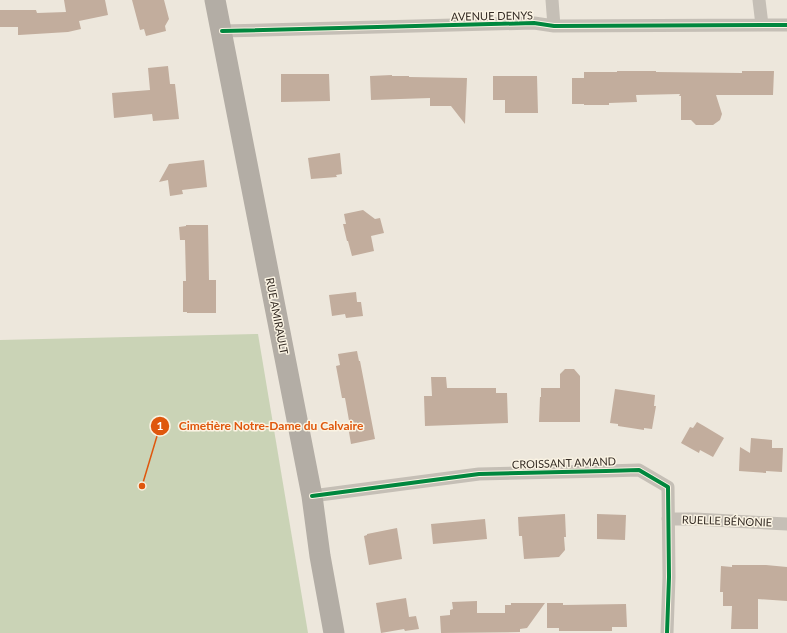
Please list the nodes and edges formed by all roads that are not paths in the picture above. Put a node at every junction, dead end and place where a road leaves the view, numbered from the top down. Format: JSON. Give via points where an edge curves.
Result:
{"nodes":[{"id":1,"x":215,"y":0,"type":"edge"},
{"id":2,"x":552,"y":0,"type":"edge"},
{"id":3,"x":759,"y":0,"type":"edge"},
{"id":4,"x":762,"y":25,"type":"junction"},
{"id":5,"x":787,"y":25,"type":"edge"},
{"id":6,"x":554,"y":26,"type":"junction"},
{"id":7,"x":222,"y":31,"type":"junction"},
{"id":8,"x":312,"y":496,"type":"junction"},
{"id":9,"x":668,"y":519,"type":"junction"},
{"id":10,"x":787,"y":524,"type":"edge"},
{"id":11,"x":334,"y":633,"type":"edge"},
{"id":12,"x":667,"y":633,"type":"edge"}],
"edges":[{"from":1,"to":7,"type":"main road","name":"RUE AMIRAULT"},
{"from":2,"to":6,"type":"street"},
{"from":3,"to":4,"type":"street"},
{"from":4,"to":5,"type":"street","name":"AVENUE DENYS"},
{"from":4,"to":6,"type":"street","name":"AVENUE DENYS"},
{"from":6,"to":7,"type":"street","name":"AVENUE DENYS","via":[[534,23]]},
{"from":7,"to":8,"type":"main road","name":"RUE AMIRAULT"},
{"from":8,"to":9,"type":"street","name":"CROISSANT AMAND","via":[[478,474],[640,470],[668,487]]},
{"from":8,"to":11,"type":"main road","name":"RUE AMIRAULT"},
{"from":9,"to":10,"type":"street","name":"RUELLE BÉNONIE"},
{"from":9,"to":12,"type":"street","name":"CROISSANT AMAND"}]}
